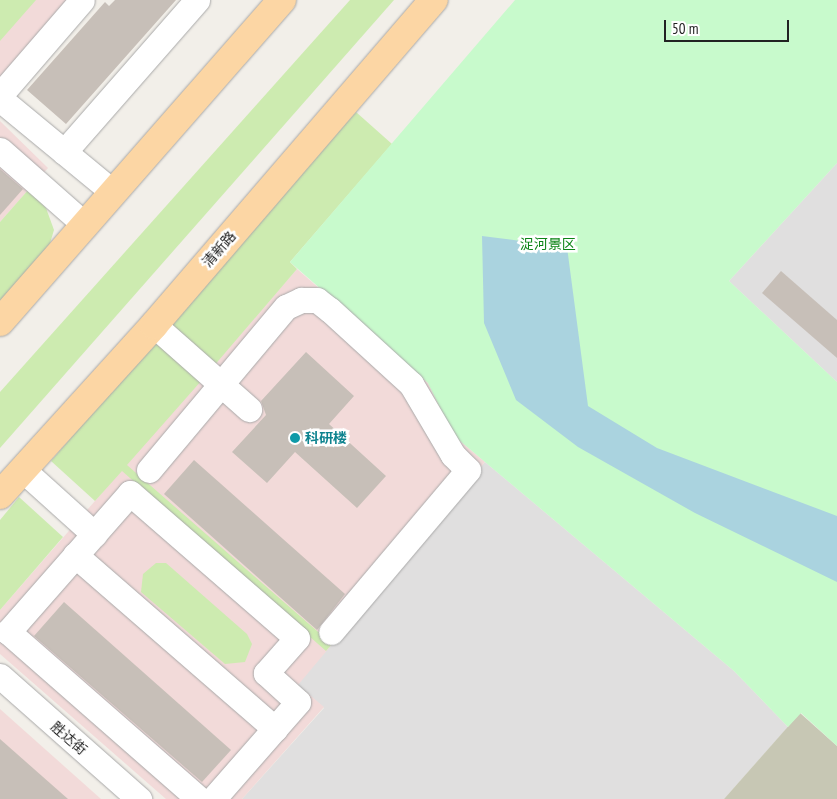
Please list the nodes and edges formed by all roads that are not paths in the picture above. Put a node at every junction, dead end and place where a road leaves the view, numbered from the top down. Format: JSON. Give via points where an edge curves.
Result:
{"nodes":[{"id":1,"x":65,"y":0,"type":"edge"},
{"id":2,"x":82,"y":0,"type":"edge"},
{"id":3,"x":197,"y":0,"type":"edge"},
{"id":4,"x":282,"y":0,"type":"edge"},
{"id":5,"x":434,"y":0,"type":"edge"},
{"id":6,"x":0,"y":74,"type":"edge"},
{"id":7,"x":0,"y":95,"type":"edge"},
{"id":8,"x":0,"y":99,"type":"edge"},
{"id":9,"x":0,"y":150,"type":"edge"},
{"id":10,"x":64,"y":152,"type":"junction"},
{"id":11,"x":113,"y":192,"type":"junction"},
{"id":12,"x":85,"y":225,"type":"junction"},
{"id":13,"x":0,"y":322,"type":"edge"},
{"id":14,"x":154,"y":325,"type":"junction"},
{"id":15,"x":220,"y":385,"type":"junction"},
{"id":16,"x":249,"y":409,"type":"dead end"},
{"id":17,"x":23,"y":470,"type":"junction"},
{"id":18,"x":149,"y":470,"type":"dead end"},
{"id":19,"x":0,"y":494,"type":"edge"},
{"id":20,"x":94,"y":534,"type":"junction"},
{"id":21,"x":76,"y":555,"type":"junction"},
{"id":22,"x":331,"y":632,"type":"dead end"},
{"id":23,"x":0,"y":676,"type":"edge"},
{"id":24,"x":275,"y":728,"type":"junction"},
{"id":25,"x":139,"y":799,"type":"edge"},
{"id":26,"x":199,"y":799,"type":"edge"},
{"id":27,"x":214,"y":799,"type":"edge"}],
"edges":[{"from":1,"to":6,"type":"street"},
{"from":2,"to":7,"type":"street"},
{"from":3,"to":10,"type":"street"},
{"from":4,"to":11,"type":"main road"},
{"from":5,"to":14,"type":"main road","name":"清新路"},
{"from":8,"to":10,"type":"street"},
{"from":9,"to":12,"type":"street"},
{"from":10,"to":11,"type":"street"},
{"from":11,"to":12,"type":"main road"},
{"from":12,"to":13,"type":"main road"},
{"from":14,"to":15,"type":"street"},
{"from":14,"to":17,"type":"main road","name":"清新路"},
{"from":15,"to":16,"type":"street"},
{"from":15,"to":18,"type":"street"},
{"from":15,"to":22,"type":"street","via":[[286,307],[301,300],[317,300],[411,384],[453,455],[468,470]]},
{"from":17,"to":19,"type":"main road","name":"清新路"},
{"from":17,"to":20,"type":"street"},
{"from":20,"to":21,"type":"street"},
{"from":20,"to":24,"type":"street","via":[[130,493],[297,638],[266,674],[298,702]]},
{"from":21,"to":24,"type":"street"},
{"from":21,"to":26,"type":"street","via":[[8,632]]},
{"from":23,"to":25,"type":"street","name":"胜达街"},
{"from":24,"to":27,"type":"street"}]}
